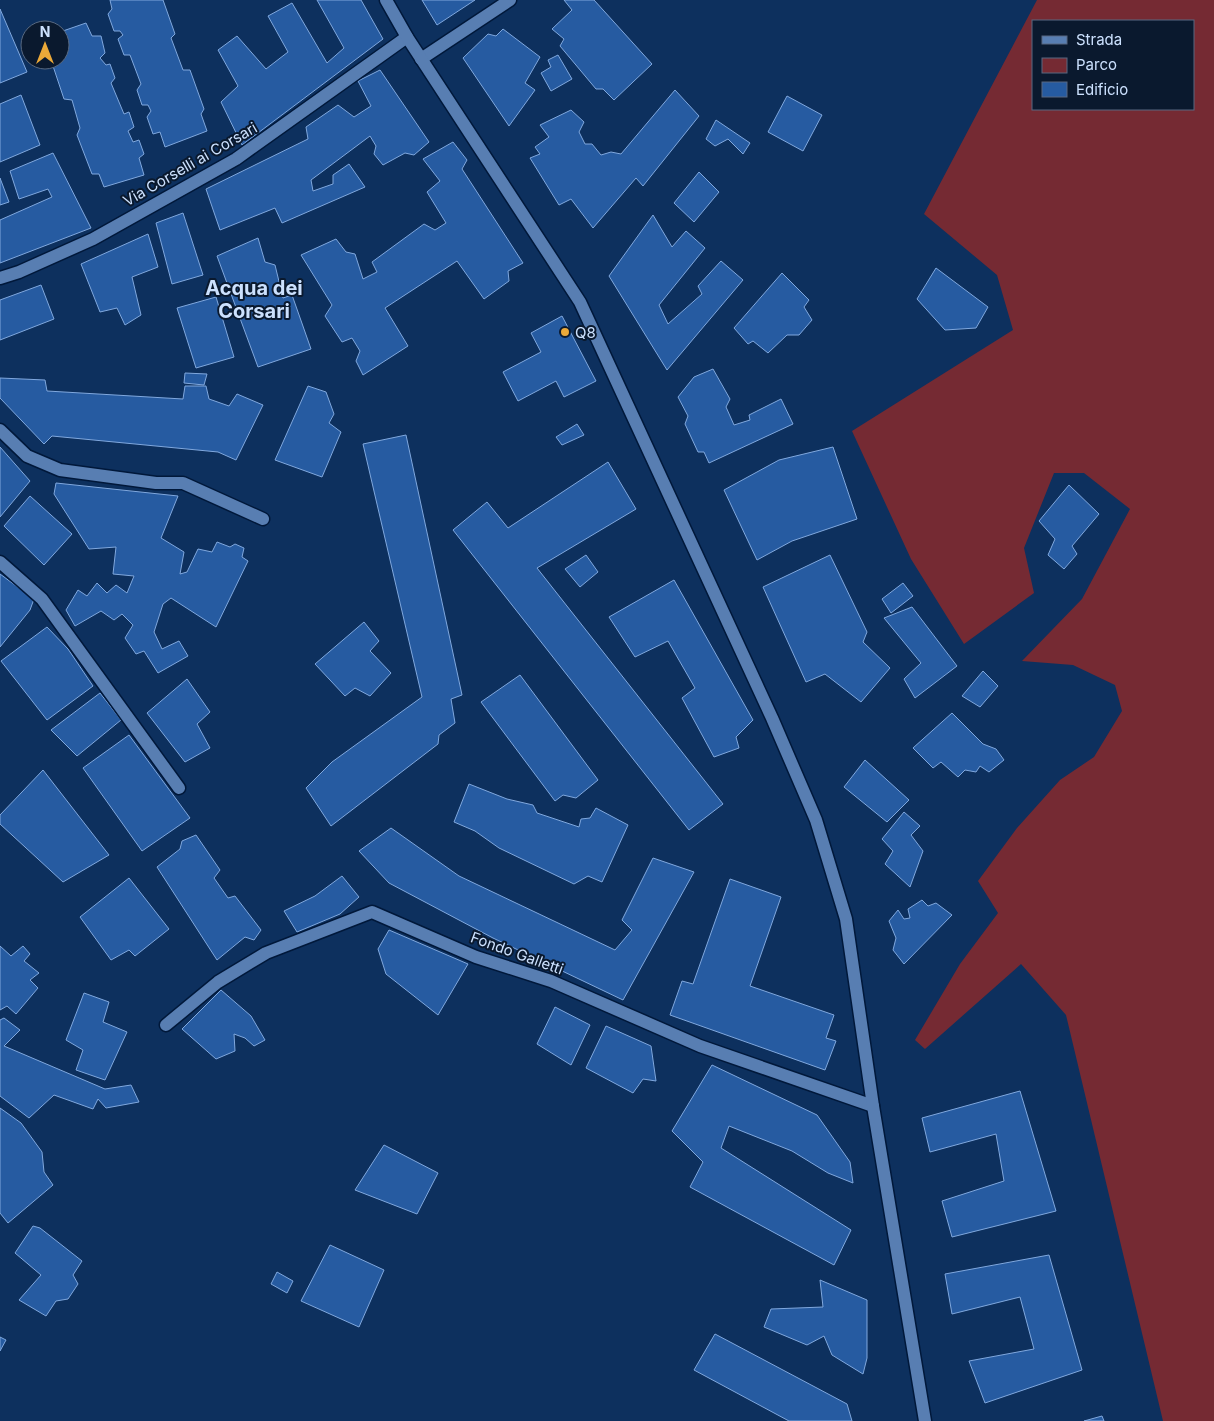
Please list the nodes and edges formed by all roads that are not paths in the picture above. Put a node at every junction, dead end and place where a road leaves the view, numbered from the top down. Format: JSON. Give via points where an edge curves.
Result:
{"nodes":[{"id":1,"x":386,"y":0,"type":"edge"},
{"id":2,"x":510,"y":0,"type":"edge"},
{"id":3,"x":407,"y":37,"type":"junction"},
{"id":4,"x":421,"y":59,"type":"junction"},
{"id":5,"x":0,"y":278,"type":"edge"},
{"id":6,"x":0,"y":430,"type":"edge"},
{"id":7,"x":263,"y":519,"type":"dead end"},
{"id":8,"x":0,"y":562,"type":"edge"},
{"id":9,"x":179,"y":788,"type":"dead end"},
{"id":10,"x":166,"y":1025,"type":"dead end"},
{"id":11,"x":874,"y":1106,"type":"junction"},
{"id":12,"x":925,"y":1421,"type":"edge"}],
"edges":[{"from":1,"to":3,"type":"street"},
{"from":2,"to":4,"type":"street"},
{"from":3,"to":4,"type":"street"},
{"from":3,"to":5,"type":"street","name":"Via Corselli ai Corsari","via":[[236,159],[93,239]]},
{"from":4,"to":11,"type":"street","via":[[580,302],[776,727],[816,820],[846,919]]},
{"from":6,"to":7,"type":"street","via":[[26,456],[60,470],[156,483],[183,483]]},
{"from":8,"to":9,"type":"street","via":[[42,599]]},
{"from":10,"to":11,"type":"street","name":"Fondo Galletti","via":[[218,982],[266,953],[372,912],[476,957],[551,981],[700,1046]]},
{"from":11,"to":12,"type":"street"}]}
